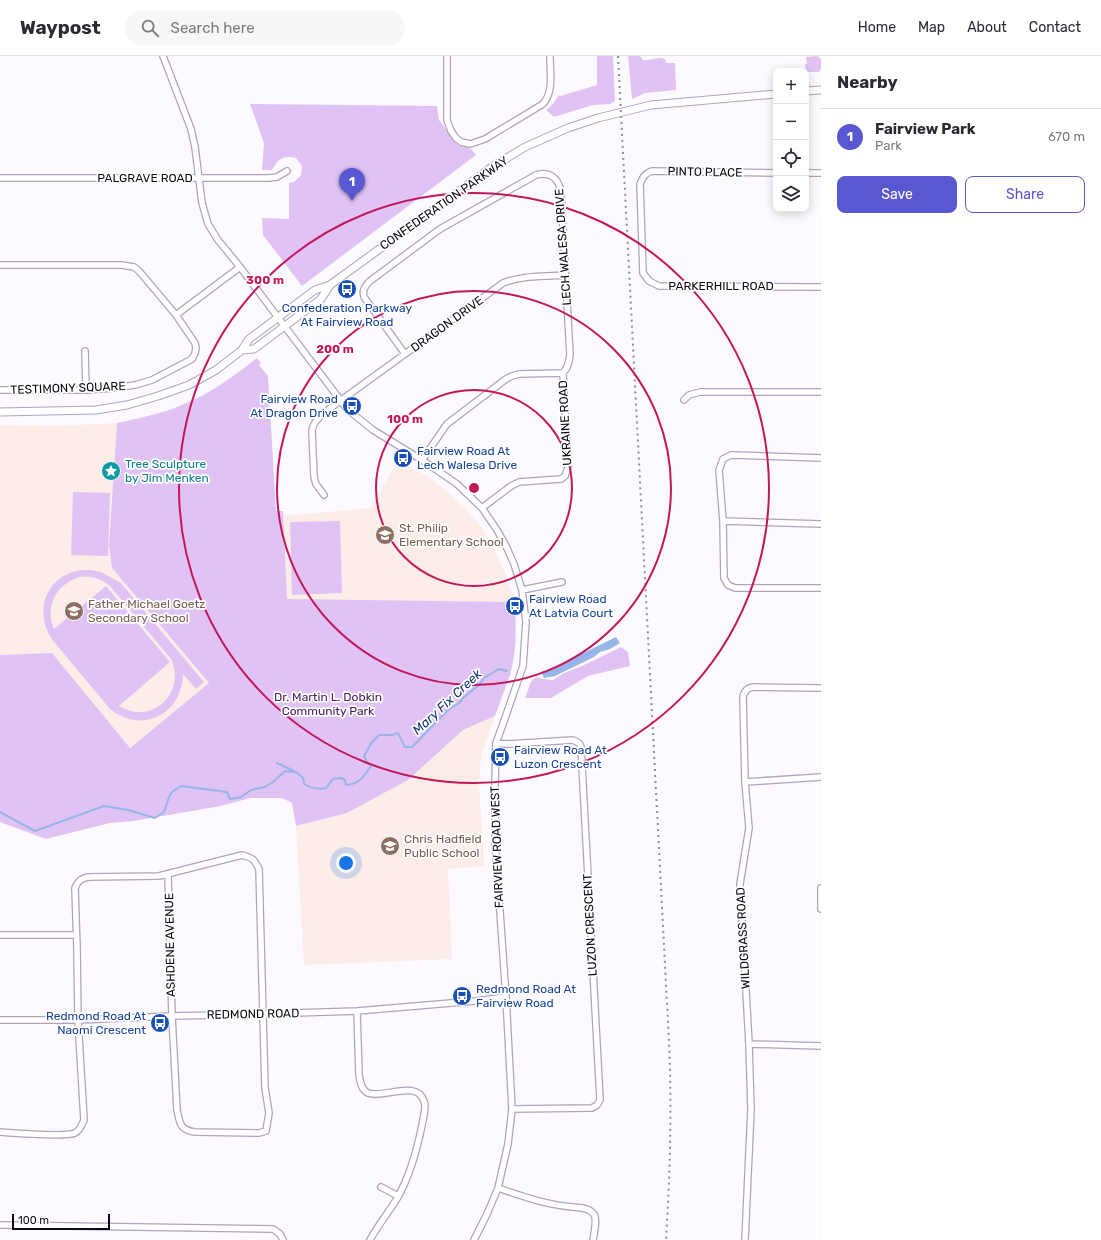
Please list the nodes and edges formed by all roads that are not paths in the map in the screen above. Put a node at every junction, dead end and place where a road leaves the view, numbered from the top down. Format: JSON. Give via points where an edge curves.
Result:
{"nodes":[{"id":1,"x":163,"y":56,"type":"edge"},
{"id":2,"x":447,"y":56,"type":"edge"},
{"id":3,"x":550,"y":56,"type":"edge"},
{"id":4,"x":821,"y":90,"type":"edge"},
{"id":5,"x":809,"y":91,"type":"edge"},
{"id":6,"x":773,"y":94,"type":"edge"},
{"id":7,"x":287,"y":171,"type":"dead end"},
{"id":8,"x":773,"y":173,"type":"edge"},
{"id":9,"x":809,"y":173,"type":"edge"},
{"id":10,"x":821,"y":173,"type":"edge"},
{"id":11,"x":0,"y":178,"type":"edge"},
{"id":12,"x":198,"y":178,"type":"junction"},
{"id":13,"x":640,"y":184,"type":"joint"},
{"id":14,"x":0,"y":265,"type":"edge"},
{"id":15,"x":240,"y":267,"type":"junction"},
{"id":16,"x":565,"y":275,"type":"junction"},
{"id":17,"x":330,"y":285,"type":"junction"},
{"id":18,"x":821,"y":286,"type":"edge"},
{"id":19,"x":176,"y":315,"type":"junction"},
{"id":20,"x":278,"y":318,"type":"junction"},
{"id":21,"x":285,"y":327,"type":"junction"},
{"id":22,"x":242,"y":350,"type":"junction"},
{"id":23,"x":85,"y":352,"type":"dead end"},
{"id":24,"x":405,"y":354,"type":"junction"},
{"id":25,"x":563,"y":373,"type":"junction"},
{"id":26,"x":0,"y":390,"type":"edge"},
{"id":27,"x":86,"y":390,"type":"junction"},
{"id":28,"x":821,"y":392,"type":"edge"},
{"id":29,"x":684,"y":400,"type":"dead end"},
{"id":30,"x":340,"y":401,"type":"junction"},
{"id":31,"x":0,"y":412,"type":"edge"},
{"id":32,"x":821,"y":458,"type":"edge"},
{"id":33,"x":422,"y":460,"type":"junction"},
{"id":34,"x":324,"y":494,"type":"dead end"},
{"id":35,"x":482,"y":508,"type":"junction"},
{"id":36,"x":723,"y":521,"type":"junction"},
{"id":37,"x":821,"y":524,"type":"edge"},
{"id":38,"x":562,"y":582,"type":"dead end"},
{"id":39,"x":821,"y":588,"type":"edge"},
{"id":40,"x":522,"y":590,"type":"junction"},
{"id":41,"x":821,"y":688,"type":"edge"},
{"id":42,"x":496,"y":743,"type":"junction"},
{"id":43,"x":821,"y":777,"type":"edge"},
{"id":44,"x":746,"y":782,"type":"junction"},
{"id":45,"x":168,"y":875,"type":"junction"},
{"id":46,"x":821,"y":888,"type":"edge"},
{"id":47,"x":821,"y":909,"type":"edge"},
{"id":48,"x":76,"y":934,"type":"junction"},
{"id":49,"x":0,"y":935,"type":"edge"},
{"id":50,"x":506,"y":997,"type":"junction"},
{"id":51,"x":357,"y":1011,"type":"junction"},
{"id":52,"x":263,"y":1014,"type":"junction"},
{"id":53,"x":172,"y":1016,"type":"junction"},
{"id":54,"x":0,"y":1020,"type":"edge"},
{"id":55,"x":78,"y":1020,"type":"junction"},
{"id":56,"x":749,"y":1044,"type":"junction"},
{"id":57,"x":821,"y":1046,"type":"edge"},
{"id":58,"x":512,"y":1109,"type":"junction"},
{"id":59,"x":0,"y":1132,"type":"edge"},
{"id":60,"x":381,"y":1187,"type":"dead end"},
{"id":61,"x":498,"y":1188,"type":"junction"},
{"id":62,"x":398,"y":1196,"type":"junction"},
{"id":63,"x":0,"y":1225,"type":"edge"},
{"id":64,"x":283,"y":1240,"type":"edge"},
{"id":65,"x":370,"y":1240,"type":"edge"},
{"id":66,"x":474,"y":1240,"type":"edge"},
{"id":67,"x":593,"y":1240,"type":"edge"},
{"id":68,"x":745,"y":1240,"type":"edge"}],
"edges":[{"from":1,"to":12,"type":"street","name":"FAIRVIEW ROAD WEST","via":[[190,129],[195,147]]},
{"from":2,"to":3,"type":"street","via":[[449,126],[456,138],[470,144],[485,139],[543,104],[548,98],[551,86]]},
{"from":4,"to":5,"type":"street"},
{"from":6,"to":17,"type":"street","name":"CONFEDERATION PARKWAY","via":[[651,105],[568,128],[525,147],[492,166]]},
{"from":7,"to":12,"type":"street","name":"PALGRAVE ROAD","via":[[277,177],[268,178]]},
{"from":8,"to":13,"type":"street","name":"PINTO PLACE","via":[[652,171],[646,173]]},
{"from":9,"to":10,"type":"street"},
{"from":11,"to":12,"type":"street","name":"PALGRAVE ROAD"},
{"from":12,"to":15,"type":"street","name":"FAIRVIEW ROAD WEST","via":[[208,224]]},
{"from":13,"to":18,"type":"street","name":"PARKERHILL ROAD","via":[[643,273],[649,281],[659,286]]},
{"from":14,"to":19,"type":"street","name":"TESTIMONY SQUARE","via":[[134,267]]},
{"from":15,"to":19,"type":"street"},
{"from":15,"to":20,"type":"street","name":"FAIRVIEW ROAD WEST"},
{"from":16,"to":24,"type":"street","name":"DRAGON DRIVE","via":[[522,277],[503,283]]},
{"from":16,"to":24,"type":"street","name":"LECH WALESA DRIVE","via":[[560,187],[552,176],[541,173],[450,223],[366,285],[364,297]]},
{"from":16,"to":25,"type":"street","name":"LECH WALESA DRIVE","via":[[570,355]]},
{"from":17,"to":20,"type":"street","name":"CONFEDERATION PARKWAY","via":[[314,290]]},
{"from":17,"to":21,"type":"street","name":"CONFEDERATION PARKWAY","via":[[321,299]]},
{"from":19,"to":27,"type":"street","name":"TESTIMONY SQUARE","via":[[195,343],[192,359],[152,380],[135,385]]},
{"from":20,"to":21,"type":"street","name":"FAIRVIEW ROAD WEST"},
{"from":20,"to":22,"type":"street","name":"CONFEDERATION PARKWAY","via":[[249,339]]},
{"from":21,"to":22,"type":"street","name":"CONFEDERATION PARKWAY","via":[[254,349]]},
{"from":21,"to":30,"type":"street","name":"FAIRVIEW ROAD WEST"},
{"from":22,"to":31,"type":"street","name":"CONFEDERATION PARKWAY","via":[[216,370],[189,385],[127,405],[96,410]]},
{"from":23,"to":27,"type":"street"},
{"from":24,"to":30,"type":"street","name":"DRAGON DRIVE"},
{"from":25,"to":33,"type":"street","via":[[519,374],[506,379],[447,424]]},
{"from":25,"to":35,"type":"street","name":"UKRAINE ROAD","via":[[568,467],[565,476],[554,480],[519,482]]},
{"from":26,"to":27,"type":"street","name":"TESTIMONY SQUARE"},
{"from":28,"to":29,"type":"street","via":[[700,392],[688,395]]},
{"from":30,"to":33,"type":"street","name":"FAIRVIEW ROAD WEST","via":[[373,430]]},
{"from":30,"to":34,"type":"street","name":"DRAGON DRIVE","via":[[312,426],[314,478]]},
{"from":32,"to":36,"type":"street","via":[[731,455],[725,457],[719,470]]},
{"from":33,"to":35,"type":"street","name":"FAIRVIEW ROAD WEST","via":[[457,484]]},
{"from":35,"to":40,"type":"street","name":"FAIRVIEW ROAD WEST","via":[[506,546]]},
{"from":36,"to":37,"type":"street"},
{"from":36,"to":39,"type":"street","via":[[724,578],[728,585],[735,588]]},
{"from":38,"to":40,"type":"street"},
{"from":40,"to":42,"type":"street","name":"FAIRVIEW ROAD WEST","via":[[526,622],[522,666]]},
{"from":41,"to":44,"type":"street","name":"WILDGRASS ROAD","via":[[753,687],[745,691],[743,697]]},
{"from":42,"to":50,"type":"street","name":"FAIRVIEW ROAD WEST","via":[[495,841]]},
{"from":42,"to":58,"type":"street","name":"LUZON CRESCENT","via":[[573,740],[581,747],[600,1100],[592,1108]]},
{"from":43,"to":44,"type":"street"},
{"from":44,"to":56,"type":"street","name":"WILDGRASS ROAD","via":[[749,828],[740,884]]},
{"from":45,"to":48,"type":"street","via":[[84,878],[77,882],[74,888]]},
{"from":45,"to":52,"type":"street","via":[[242,856],[255,860],[259,869]]},
{"from":45,"to":53,"type":"street","name":"ASHDENE AVENUE"},
{"from":46,"to":47,"type":"street"},
{"from":48,"to":49,"type":"street"},
{"from":48,"to":55,"type":"street"},
{"from":50,"to":51,"type":"street","name":"REDMOND ROAD","via":[[475,1002]]},
{"from":50,"to":58,"type":"street","name":"FAIRVIEW ROAD WEST"},
{"from":51,"to":52,"type":"street","name":"REDMOND ROAD"},
{"from":51,"to":62,"type":"street","via":[[360,1083],[364,1090],[376,1094],[412,1090],[418,1092],[425,1101],[417,1147],[410,1171]]},
{"from":52,"to":53,"type":"street","name":"REDMOND ROAD"},
{"from":52,"to":53,"type":"street","name":"ASHDENE AVENUE","via":[[265,1088],[269,1113],[266,1131],[259,1133],[195,1132],[182,1128],[176,1110]]},
{"from":53,"to":55,"type":"street","name":"REDMOND ROAD"},
{"from":54,"to":55,"type":"street","name":"REDMOND ROAD"},
{"from":55,"to":59,"type":"street","via":[[84,1120],[77,1132]]},
{"from":56,"to":57,"type":"street"},
{"from":56,"to":68,"type":"street","name":"WILDGRASS ROAD","via":[[751,1109]]},
{"from":58,"to":61,"type":"street","name":"FAIRVIEW ROAD WEST","via":[[508,1144]]},
{"from":60,"to":62,"type":"street"},
{"from":61,"to":66,"type":"street","name":"FAIRVIEW ROAD WEST"},
{"from":61,"to":67,"type":"street","via":[[541,1202],[586,1208],[595,1217]]},
{"from":62,"to":65,"type":"street"},
{"from":63,"to":64,"type":"street","via":[[273,1229]]}]}
